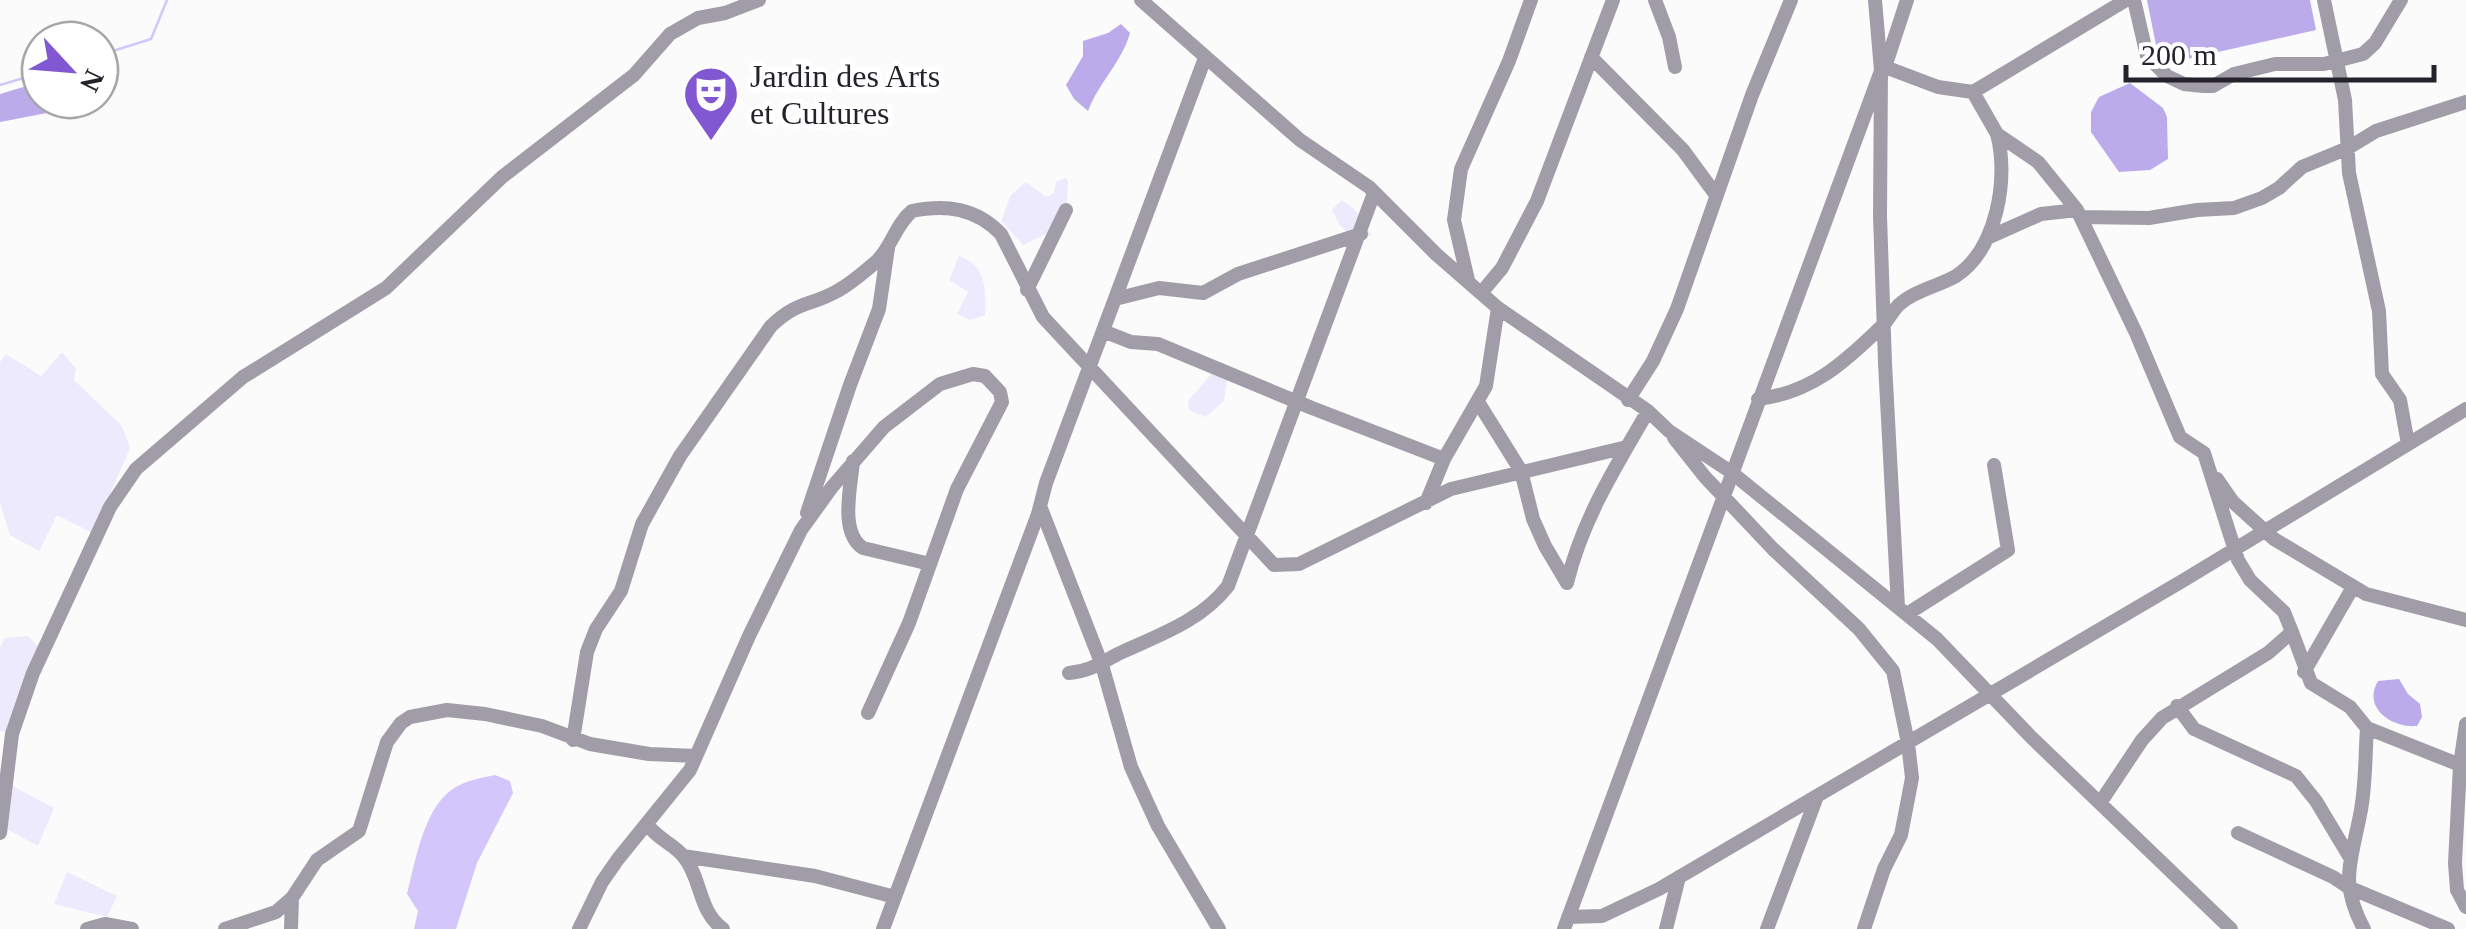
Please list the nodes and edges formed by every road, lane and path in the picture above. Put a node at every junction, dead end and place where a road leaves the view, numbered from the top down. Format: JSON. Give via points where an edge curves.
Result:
{"nodes":[{"id":1,"x":759,"y":0,"type":"edge"},
{"id":2,"x":1141,"y":0,"type":"edge"},
{"id":3,"x":1531,"y":0,"type":"edge"},
{"id":4,"x":1613,"y":0,"type":"edge"},
{"id":5,"x":1656,"y":0,"type":"edge"},
{"id":6,"x":1792,"y":0,"type":"edge"},
{"id":7,"x":1874,"y":0,"type":"edge"},
{"id":8,"x":1907,"y":0,"type":"edge"},
{"id":9,"x":2126,"y":0,"type":"edge"},
{"id":10,"x":2134,"y":0,"type":"edge"},
{"id":11,"x":2324,"y":0,"type":"edge"},
{"id":12,"x":2401,"y":0,"type":"edge"},
{"id":13,"x":1591,"y":57,"type":"junction"},
{"id":14,"x":1205,"y":58,"type":"junction"},
{"id":15,"x":2338,"y":62,"type":"junction"},
{"id":16,"x":1674,"y":67,"type":"dead end"},
{"id":17,"x":1883,"y":69,"type":"junction"},
{"id":18,"x":1973,"y":92,"type":"junction"},
{"id":19,"x":2466,"y":102,"type":"edge"},
{"id":20,"x":1996,"y":134,"type":"junction"},
{"id":21,"x":2348,"y":148,"type":"junction"},
{"id":22,"x":1374,"y":193,"type":"junction"},
{"id":23,"x":1716,"y":195,"type":"junction"},
{"id":24,"x":1066,"y":210,"type":"dead end"},
{"id":25,"x":2080,"y":214,"type":"junction"},
{"id":26,"x":1361,"y":234,"type":"junction"},
{"id":27,"x":1987,"y":238,"type":"junction"},
{"id":28,"x":888,"y":248,"type":"junction"},
{"id":29,"x":1468,"y":280,"type":"junction"},
{"id":30,"x":1027,"y":290,"type":"junction"},
{"id":31,"x":1482,"y":292,"type":"junction"},
{"id":32,"x":1115,"y":299,"type":"junction"},
{"id":33,"x":1498,"y":308,"type":"junction"},
{"id":34,"x":1886,"y":323,"type":"junction"},
{"id":35,"x":1103,"y":330,"type":"junction"},
{"id":36,"x":1090,"y":364,"type":"junction"},
{"id":37,"x":1628,"y":400,"type":"junction"},
{"id":38,"x":1758,"y":400,"type":"junction"},
{"id":39,"x":1297,"y":402,"type":"junction"},
{"id":40,"x":1478,"y":402,"type":"junction"},
{"id":41,"x":2466,"y":409,"type":"edge"},
{"id":42,"x":1648,"y":410,"type":"junction"},
{"id":43,"x":1669,"y":431,"type":"junction"},
{"id":44,"x":2408,"y":444,"type":"junction"},
{"id":45,"x":1627,"y":447,"type":"junction"},
{"id":46,"x":1444,"y":458,"type":"junction"},
{"id":47,"x":853,"y":461,"type":"junction"},
{"id":48,"x":1994,"y":465,"type":"dead end"},
{"id":49,"x":2208,"y":467,"type":"junction"},
{"id":50,"x":1521,"y":471,"type":"junction"},
{"id":51,"x":1730,"y":472,"type":"junction"},
{"id":52,"x":1723,"y":494,"type":"junction"},
{"id":53,"x":1426,"y":502,"type":"junction"},
{"id":54,"x":1040,"y":506,"type":"junction"},
{"id":55,"x":801,"y":530,"type":"junction"},
{"id":56,"x":2266,"y":531,"type":"junction"},
{"id":57,"x":1246,"y":538,"type":"junction"},
{"id":58,"x":2234,"y":550,"type":"junction"},
{"id":59,"x":930,"y":564,"type":"junction"},
{"id":60,"x":2353,"y":586,"type":"junction"},
{"id":61,"x":1902,"y":610,"type":"junction"},
{"id":62,"x":2466,"y":620,"type":"edge"},
{"id":63,"x":2292,"y":632,"type":"junction"},
{"id":64,"x":1102,"y":665,"type":"junction"},
{"id":65,"x":2304,"y":672,"type":"junction"},
{"id":66,"x":1069,"y":673,"type":"dead end"},
{"id":67,"x":1990,"y":694,"type":"junction"},
{"id":68,"x":2177,"y":706,"type":"junction"},
{"id":69,"x":868,"y":713,"type":"dead end"},
{"id":70,"x":2466,"y":724,"type":"edge"},
{"id":71,"x":2367,"y":728,"type":"junction"},
{"id":72,"x":573,"y":740,"type":"junction"},
{"id":73,"x":1908,"y":743,"type":"junction"},
{"id":74,"x":696,"y":756,"type":"junction"},
{"id":75,"x":2460,"y":765,"type":"junction"},
{"id":76,"x":1816,"y":798,"type":"junction"},
{"id":77,"x":2100,"y":803,"type":"junction"},
{"id":78,"x":647,"y":824,"type":"junction"},
{"id":79,"x":0,"y":833,"type":"edge"},
{"id":80,"x":2238,"y":833,"type":"dead end"},
{"id":81,"x":684,"y":856,"type":"junction"},
{"id":82,"x":2348,"y":856,"type":"junction"},
{"id":83,"x":1680,"y":877,"type":"junction"},
{"id":84,"x":2348,"y":887,"type":"junction"},
{"id":85,"x":895,"y":897,"type":"junction"},
{"id":86,"x":292,"y":898,"type":"junction"},
{"id":87,"x":2466,"y":906,"type":"edge"},
{"id":88,"x":1566,"y":923,"type":"edge"},
{"id":89,"x":87,"y":929,"type":"edge"},
{"id":90,"x":132,"y":929,"type":"edge"},
{"id":91,"x":225,"y":929,"type":"edge"},
{"id":92,"x":291,"y":929,"type":"edge"},
{"id":93,"x":579,"y":929,"type":"edge"},
{"id":94,"x":722,"y":929,"type":"edge"},
{"id":95,"x":883,"y":929,"type":"edge"},
{"id":96,"x":1218,"y":929,"type":"edge"},
{"id":97,"x":1666,"y":929,"type":"edge"},
{"id":98,"x":1767,"y":929,"type":"edge"},
{"id":99,"x":1864,"y":929,"type":"edge"},
{"id":100,"x":2231,"y":929,"type":"edge"},
{"id":101,"x":2364,"y":929,"type":"edge"},
{"id":102,"x":2448,"y":929,"type":"edge"}],
"edges":[{"from":1,"to":79,"type":"street","via":[[670,34],[634,75],[502,177],[386,288],[243,377],[136,469],[110,507],[32,673],[12,734]]},
{"from":2,"to":14,"type":"street"},
{"from":3,"to":29,"type":"street","via":[[1461,169],[1454,220]]},
{"from":4,"to":13,"type":"street"},
{"from":5,"to":16,"type":"street"},
{"from":6,"to":23,"type":"street"},
{"from":7,"to":17,"type":"street"},
{"from":8,"to":17,"type":"street"},
{"from":9,"to":18,"type":"street"},
{"from":10,"to":15,"type":"street","via":[[2147,56],[2184,84],[2213,86],[2276,64]]},
{"from":11,"to":15,"type":"street"},
{"from":12,"to":15,"type":"street","via":[[2363,54]]},
{"from":13,"to":23,"type":"street","via":[[1683,150]]},
{"from":13,"to":31,"type":"street","via":[[1538,201]]},
{"from":14,"to":22,"type":"street"},
{"from":14,"to":32,"type":"street"},
{"from":15,"to":21,"type":"street"},
{"from":17,"to":18,"type":"street"},
{"from":17,"to":34,"type":"street"},
{"from":17,"to":38,"type":"street"},
{"from":18,"to":20,"type":"street"},
{"from":19,"to":21,"type":"street","via":[[2376,131]]},
{"from":20,"to":25,"type":"street","via":[[2038,162]]},
{"from":20,"to":27,"type":"street","via":[[1999,192]]},
{"from":21,"to":25,"type":"street","via":[[2234,208],[2149,218]]},
{"from":21,"to":44,"type":"street","via":[[2379,311],[2382,374],[2400,400]]},
{"from":22,"to":26,"type":"street"},
{"from":22,"to":29,"type":"street"},
{"from":23,"to":37,"type":"street","via":[[1666,336]]},
{"from":24,"to":30,"type":"street"},
{"from":25,"to":27,"type":"street","via":[[2042,214]]},
{"from":25,"to":49,"type":"street","via":[[2180,436],[2199,448]]},
{"from":26,"to":32,"type":"street","via":[[1203,292],[1159,288]]},
{"from":26,"to":39,"type":"street"},
{"from":27,"to":34,"type":"street","via":[[1960,273],[1901,302]]},
{"from":28,"to":30,"type":"street","via":[[912,211],[958,208],[1000,234]]},
{"from":28,"to":55,"type":"street","via":[[879,309]]},
{"from":28,"to":72,"type":"street","via":[[837,292],[788,310],[771,326],[680,456],[642,524],[617,600],[592,640]]},
{"from":29,"to":31,"type":"street"},
{"from":30,"to":36,"type":"street","via":[[1043,317]]},
{"from":31,"to":33,"type":"street"},
{"from":32,"to":35,"type":"street"},
{"from":33,"to":37,"type":"street"},
{"from":33,"to":40,"type":"street","via":[[1491,368]]},
{"from":34,"to":38,"type":"street","via":[[1833,371],[1787,396]]},
{"from":34,"to":61,"type":"street"},
{"from":35,"to":36,"type":"street"},
{"from":35,"to":39,"type":"street","via":[[1158,344]]},
{"from":36,"to":54,"type":"street"},
{"from":36,"to":57,"type":"street"},
{"from":37,"to":42,"type":"street"},
{"from":38,"to":51,"type":"street"},
{"from":39,"to":46,"type":"street"},
{"from":39,"to":57,"type":"street"},
{"from":40,"to":46,"type":"street"},
{"from":40,"to":50,"type":"street"},
{"from":41,"to":44,"type":"street"},
{"from":42,"to":43,"type":"street"},
{"from":42,"to":45,"type":"street"},
{"from":43,"to":51,"type":"street"},
{"from":43,"to":52,"type":"street"},
{"from":44,"to":56,"type":"street"},
{"from":45,"to":50,"type":"street"},
{"from":45,"to":50,"type":"street","via":[[1592,511],[1568,583],[1544,546]]},
{"from":46,"to":53,"type":"street"},
{"from":47,"to":55,"type":"street"},
{"from":47,"to":59,"type":"street","via":[[854,542]]},
{"from":47,"to":59,"type":"street","via":[[903,410],[940,384],[974,374],[993,381],[1002,402],[957,489]]},
{"from":48,"to":61,"type":"street","via":[[2008,550]]},
{"from":49,"to":56,"type":"street"},
{"from":49,"to":58,"type":"street"},
{"from":50,"to":53,"type":"street"},
{"from":51,"to":52,"type":"street"},
{"from":51,"to":61,"type":"street"},
{"from":52,"to":73,"type":"street","via":[[1881,653],[1893,670]]},
{"from":52,"to":88,"type":"street"},
{"from":53,"to":57,"type":"street","via":[[1299,564],[1274,565]]},
{"from":54,"to":64,"type":"street"},
{"from":54,"to":85,"type":"street"},
{"from":55,"to":74,"type":"street"},
{"from":56,"to":58,"type":"street"},
{"from":56,"to":60,"type":"street"},
{"from":57,"to":64,"type":"street","via":[[1216,602]]},
{"from":58,"to":63,"type":"street","via":[[2250,580],[2284,612]]},
{"from":58,"to":67,"type":"street"},
{"from":59,"to":69,"type":"street"},
{"from":60,"to":62,"type":"street"},
{"from":60,"to":65,"type":"street"},
{"from":61,"to":67,"type":"street"},
{"from":63,"to":65,"type":"street"},
{"from":63,"to":68,"type":"street","via":[[2250,665]]},
{"from":64,"to":66,"type":"street"},
{"from":64,"to":96,"type":"street","via":[[1131,768]]},
{"from":65,"to":71,"type":"street"},
{"from":67,"to":73,"type":"street"},
{"from":67,"to":77,"type":"street"},
{"from":68,"to":77,"type":"street","via":[[2142,740]]},
{"from":68,"to":82,"type":"street","via":[[2194,730],[2296,776]]},
{"from":70,"to":75,"type":"street"},
{"from":71,"to":75,"type":"street"},
{"from":71,"to":82,"type":"street","via":[[2361,813]]},
{"from":72,"to":74,"type":"street"},
{"from":72,"to":86,"type":"street","via":[[528,722],[447,710],[401,722],[387,742],[359,831],[317,860]]},
{"from":73,"to":76,"type":"street"},
{"from":73,"to":99,"type":"street","via":[[1912,778],[1902,835]]},
{"from":74,"to":78,"type":"street"},
{"from":75,"to":87,"type":"street","via":[[2455,864]]},
{"from":76,"to":83,"type":"street"},
{"from":76,"to":98,"type":"street"},
{"from":77,"to":100,"type":"street"},
{"from":78,"to":81,"type":"street"},
{"from":78,"to":93,"type":"street","via":[[602,882]]},
{"from":80,"to":84,"type":"street"},
{"from":81,"to":85,"type":"street","via":[[816,876]]},
{"from":81,"to":94,"type":"street","via":[[706,912]]},
{"from":82,"to":84,"type":"street"},
{"from":83,"to":88,"type":"street","via":[[1602,916]]},
{"from":83,"to":97,"type":"street"},
{"from":84,"to":101,"type":"street"},
{"from":84,"to":102,"type":"street"},
{"from":85,"to":95,"type":"street"},
{"from":86,"to":91,"type":"street","via":[[264,918]]},
{"from":86,"to":92,"type":"street"},
{"from":89,"to":90,"type":"street"}]}
